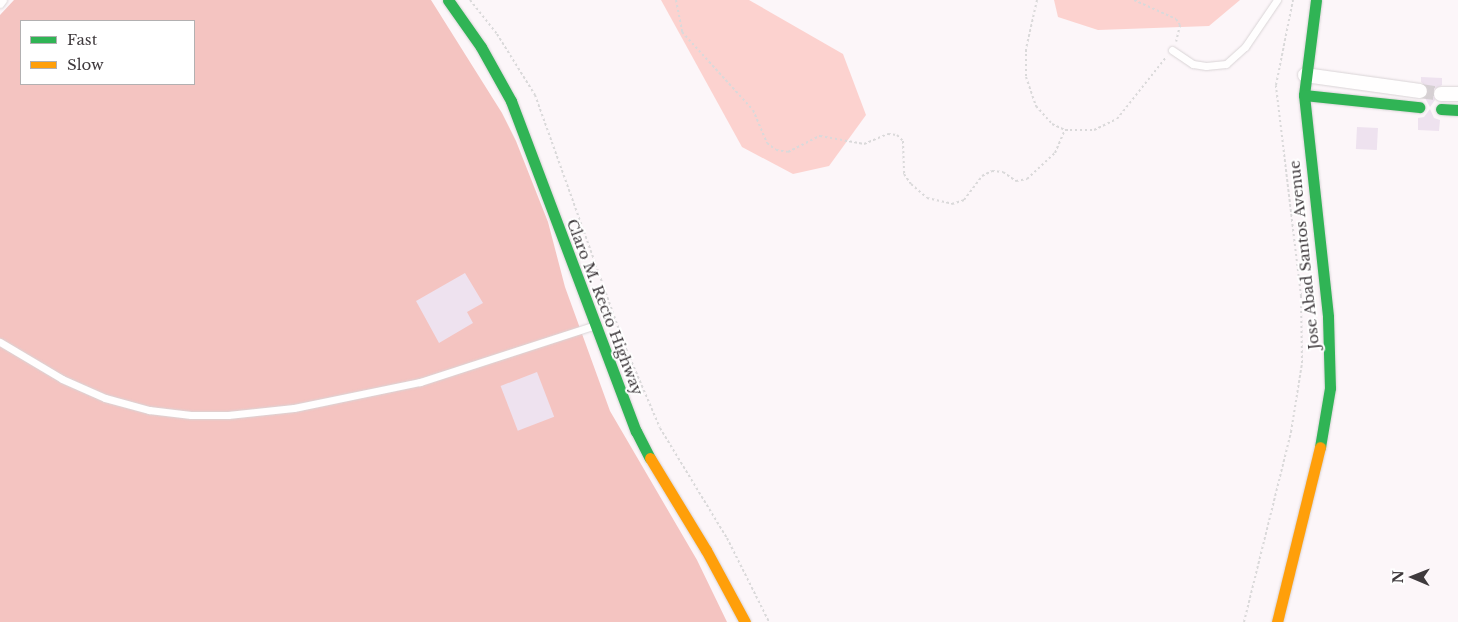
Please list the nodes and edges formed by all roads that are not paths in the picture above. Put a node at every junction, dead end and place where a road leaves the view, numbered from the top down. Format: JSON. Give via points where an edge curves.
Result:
{"nodes":[{"id":1,"x":3,"y":0,"type":"edge"},
{"id":2,"x":448,"y":0,"type":"edge"},
{"id":3,"x":1277,"y":0,"type":"edge"},
{"id":4,"x":1316,"y":0,"type":"edge"},
{"id":5,"x":0,"y":4,"type":"edge"},
{"id":6,"x":1172,"y":50,"type":"road end"},
{"id":7,"x":1305,"y":75,"type":"junction"},
{"id":8,"x":1420,"y":91,"type":"tunnel mouth"},
{"id":9,"x":1441,"y":94,"type":"tunnel mouth"},
{"id":10,"x":1458,"y":94,"type":"edge"},
{"id":11,"x":1304,"y":95,"type":"junction"},
{"id":12,"x":1419,"y":107,"type":"dead end"},
{"id":13,"x":1441,"y":109,"type":"dead end"},
{"id":14,"x":1458,"y":110,"type":"edge"},
{"id":15,"x":596,"y":325,"type":"junction"},
{"id":16,"x":0,"y":342,"type":"edge"},
{"id":17,"x":744,"y":622,"type":"edge"},
{"id":18,"x":1278,"y":622,"type":"edge"}],
"edges":[{"from":1,"to":5,"type":"lane"},
{"from":2,"to":15,"type":"main road","name":"Claro M. Recto Highway","via":[[481,47],[511,101]]},
{"from":3,"to":6,"type":"lane","via":[[1245,47],[1226,64],[1192,64]]},
{"from":4,"to":7,"type":"main road","name":"Jose Abad Santos Avenue"},
{"from":7,"to":8,"type":"street"},
{"from":7,"to":11,"type":"main road","name":"Jose Abad Santos Avenue"},
{"from":9,"to":10,"type":"street"},
{"from":11,"to":12,"type":"main road"},
{"from":11,"to":18,"type":"main road","name":"Jose Abad Santos Avenue","via":[[1328,317],[1330,388],[1316,468]]},
{"from":13,"to":14,"type":"main road"},
{"from":15,"to":16,"type":"lane","via":[[420,382],[294,408],[228,415],[149,410],[105,398],[62,379]]},
{"from":15,"to":17,"type":"main road","name":"Claro M. Recto Highway","via":[[636,431],[660,479],[706,550]]}]}
